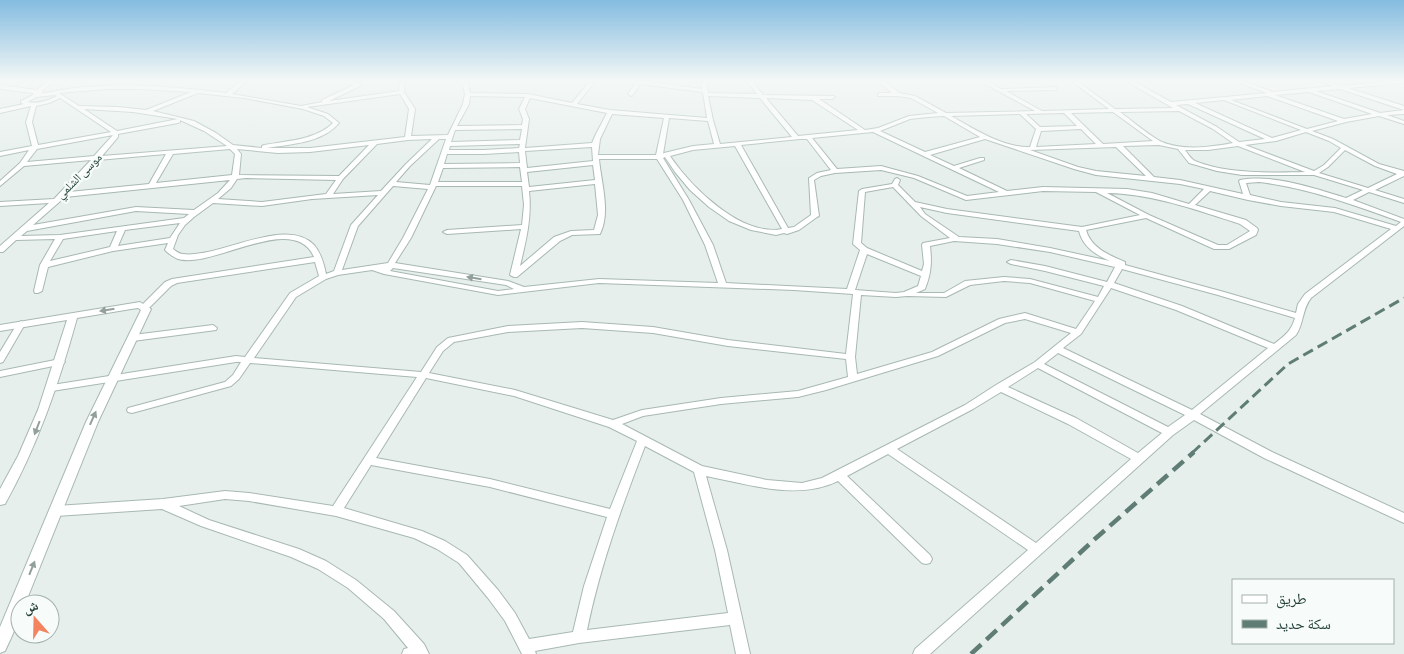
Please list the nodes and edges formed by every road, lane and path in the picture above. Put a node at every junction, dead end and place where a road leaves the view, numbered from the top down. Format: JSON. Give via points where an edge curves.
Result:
{"nodes":[{"id":1,"x":33,"y":111,"type":"edge"},
{"id":2,"x":41,"y":111,"type":"edge"},
{"id":3,"x":83,"y":111,"type":"edge"},
{"id":4,"x":129,"y":111,"type":"edge"},
{"id":5,"x":150,"y":111,"type":"edge"},
{"id":6,"x":312,"y":111,"type":"edge"},
{"id":7,"x":412,"y":111,"type":"edge"},
{"id":8,"x":461,"y":111,"type":"edge"},
{"id":9,"x":522,"y":111,"type":"edge"},
{"id":10,"x":602,"y":111,"type":"edge"},
{"id":11,"x":708,"y":111,"type":"edge"},
{"id":12,"x":772,"y":111,"type":"edge"},
{"id":13,"x":832,"y":111,"type":"edge"},
{"id":14,"x":939,"y":111,"type":"edge"},
{"id":15,"x":1038,"y":111,"type":"edge"},
{"id":16,"x":1114,"y":111,"type":"junction"},
{"id":17,"x":1130,"y":111,"type":"edge"},
{"id":18,"x":1184,"y":111,"type":"edge"},
{"id":19,"x":1207,"y":111,"type":"edge"},
{"id":20,"x":1256,"y":111,"type":"edge"},
{"id":21,"x":1317,"y":111,"type":"edge"},
{"id":22,"x":1367,"y":111,"type":"edge"},
{"id":23,"x":146,"y":112,"type":"junction"},
{"id":24,"x":610,"y":112,"type":"junction"},
{"id":25,"x":1020,"y":112,"type":"junction"},
{"id":26,"x":1041,"y":112,"type":"junction"},
{"id":27,"x":1066,"y":112,"type":"junction"},
{"id":28,"x":1404,"y":112,"type":"edge"},
{"id":29,"x":946,"y":114,"type":"junction"},
{"id":30,"x":1377,"y":114,"type":"junction"},
{"id":31,"x":668,"y":116,"type":"junction"},
{"id":32,"x":31,"y":118,"type":"junction"},
{"id":33,"x":186,"y":119,"type":"junction"},
{"id":34,"x":710,"y":120,"type":"junction"},
{"id":35,"x":1345,"y":121,"type":"junction"},
{"id":36,"x":1403,"y":123,"type":"edge"},
{"id":37,"x":525,"y":127,"type":"junction"},
{"id":38,"x":1083,"y":127,"type":"junction"},
{"id":39,"x":453,"y":128,"type":"junction"},
{"id":40,"x":1039,"y":129,"type":"junction"},
{"id":41,"x":1306,"y":130,"type":"junction"},
{"id":42,"x":874,"y":131,"type":"junction"},
{"id":43,"x":115,"y":132,"type":"junction"},
{"id":44,"x":865,"y":132,"type":"junction"},
{"id":45,"x":438,"y":137,"type":"junction"},
{"id":46,"x":408,"y":138,"type":"junction"},
{"id":47,"x":809,"y":138,"type":"junction"},
{"id":48,"x":985,"y":138,"type":"junction"},
{"id":49,"x":797,"y":139,"type":"junction"},
{"id":50,"x":1271,"y":139,"type":"junction"},
{"id":51,"x":449,"y":140,"type":"junction"},
{"id":52,"x":522,"y":142,"type":"junction"},
{"id":53,"x":374,"y":143,"type":"junction"},
{"id":54,"x":1160,"y":143,"type":"junction"},
{"id":55,"x":737,"y":144,"type":"junction"},
{"id":56,"x":1238,"y":144,"type":"junction"},
{"id":57,"x":595,"y":145,"type":"junction"},
{"id":58,"x":1101,"y":145,"type":"junction"},
{"id":59,"x":1118,"y":145,"type":"junction"},
{"id":60,"x":718,"y":146,"type":"junction"},
{"id":61,"x":35,"y":147,"type":"junction"},
{"id":62,"x":232,"y":147,"type":"junction"},
{"id":63,"x":1034,"y":147,"type":"junction"},
{"id":64,"x":1345,"y":147,"type":"junction"},
{"id":65,"x":252,"y":149,"type":"junction"},
{"id":66,"x":1019,"y":149,"type":"junction"},
{"id":67,"x":1181,"y":149,"type":"junction"},
{"id":68,"x":522,"y":150,"type":"junction"},
{"id":69,"x":445,"y":152,"type":"junction"},
{"id":70,"x":170,"y":153,"type":"junction"},
{"id":71,"x":0,"y":154,"type":"edge"},
{"id":72,"x":925,"y":154,"type":"junction"},
{"id":73,"x":662,"y":155,"type":"junction"},
{"id":74,"x":97,"y":158,"type":"junction"},
{"id":75,"x":982,"y":159,"type":"dead end"},
{"id":76,"x":596,"y":160,"type":"junction"},
{"id":77,"x":22,"y":164,"type":"junction"},
{"id":78,"x":439,"y":166,"type":"junction"},
{"id":79,"x":523,"y":168,"type":"junction"},
{"id":80,"x":953,"y":168,"type":"junction"},
{"id":81,"x":835,"y":171,"type":"junction"},
{"id":82,"x":900,"y":172,"type":"junction"},
{"id":83,"x":1314,"y":173,"type":"junction"},
{"id":84,"x":1403,"y":174,"type":"edge"},
{"id":85,"x":235,"y":177,"type":"junction"},
{"id":86,"x":340,"y":178,"type":"junction"},
{"id":87,"x":1152,"y":178,"type":"junction"},
{"id":88,"x":597,"y":182,"type":"junction"},
{"id":89,"x":0,"y":184,"type":"edge"},
{"id":90,"x":391,"y":184,"type":"junction"},
{"id":91,"x":433,"y":185,"type":"junction"},
{"id":92,"x":895,"y":185,"type":"junction"},
{"id":93,"x":151,"y":186,"type":"junction"},
{"id":94,"x":525,"y":187,"type":"junction"},
{"id":95,"x":1209,"y":188,"type":"junction"},
{"id":96,"x":1097,"y":190,"type":"junction"},
{"id":97,"x":1369,"y":190,"type":"junction"},
{"id":98,"x":382,"y":194,"type":"junction"},
{"id":99,"x":1008,"y":194,"type":"junction"},
{"id":100,"x":63,"y":195,"type":"junction"},
{"id":101,"x":328,"y":196,"type":"junction"},
{"id":102,"x":1248,"y":198,"type":"junction"},
{"id":103,"x":54,"y":201,"type":"junction"},
{"id":104,"x":210,"y":201,"type":"junction"},
{"id":105,"x":1346,"y":201,"type":"junction"},
{"id":106,"x":1404,"y":201,"type":"edge"},
{"id":107,"x":0,"y":204,"type":"edge"},
{"id":108,"x":914,"y":204,"type":"junction"},
{"id":109,"x":1190,"y":206,"type":"junction"},
{"id":110,"x":193,"y":212,"type":"junction"},
{"id":111,"x":1147,"y":216,"type":"junction"},
{"id":112,"x":184,"y":220,"type":"junction"},
{"id":113,"x":1401,"y":224,"type":"edge"},
{"id":114,"x":525,"y":228,"type":"junction"},
{"id":115,"x":23,"y":229,"type":"junction"},
{"id":116,"x":122,"y":229,"type":"junction"},
{"id":117,"x":1082,"y":229,"type":"junction"},
{"id":118,"x":447,"y":232,"type":"dead end"},
{"id":119,"x":787,"y":232,"type":"junction"},
{"id":120,"x":14,"y":238,"type":"junction"},
{"id":121,"x":60,"y":238,"type":"junction"},
{"id":122,"x":957,"y":239,"type":"junction"},
{"id":123,"x":171,"y":240,"type":"junction"},
{"id":124,"x":0,"y":250,"type":"edge"},
{"id":125,"x":113,"y":250,"type":"junction"},
{"id":126,"x":864,"y":250,"type":"junction"},
{"id":127,"x":318,"y":259,"type":"junction"},
{"id":128,"x":1011,"y":262,"type":"dead end"},
{"id":129,"x":44,"y":265,"type":"junction"},
{"id":130,"x":391,"y":266,"type":"junction"},
{"id":131,"x":1119,"y":267,"type":"junction"},
{"id":132,"x":373,"y":268,"type":"junction"},
{"id":133,"x":1136,"y":270,"type":"junction"},
{"id":134,"x":384,"y":272,"type":"junction"},
{"id":135,"x":336,"y":273,"type":"junction"},
{"id":136,"x":515,"y":274,"type":"junction"},
{"id":137,"x":926,"y":275,"type":"junction"},
{"id":138,"x":323,"y":277,"type":"junction"},
{"id":139,"x":508,"y":283,"type":"junction"},
{"id":140,"x":723,"y":285,"type":"junction"},
{"id":141,"x":1110,"y":285,"type":"junction"},
{"id":142,"x":38,"y":290,"type":"dead end"},
{"id":143,"x":521,"y":290,"type":"junction"},
{"id":144,"x":854,"y":292,"type":"junction"},
{"id":145,"x":906,"y":294,"type":"junction"},
{"id":146,"x":1100,"y":300,"type":"junction"},
{"id":147,"x":145,"y":307,"type":"junction"},
{"id":148,"x":73,"y":315,"type":"junction"},
{"id":149,"x":1299,"y":317,"type":"junction"},
{"id":150,"x":21,"y":324,"type":"junction"},
{"id":151,"x":0,"y":328,"type":"edge"},
{"id":152,"x":212,"y":328,"type":"dead end"},
{"id":153,"x":1078,"y":332,"type":"junction"},
{"id":154,"x":133,"y":338,"type":"junction"},
{"id":155,"x":1275,"y":348,"type":"junction"},
{"id":156,"x":1057,"y":349,"type":"junction"},
{"id":157,"x":850,"y":357,"type":"junction"},
{"id":158,"x":248,"y":359,"type":"junction"},
{"id":159,"x":0,"y":360,"type":"edge"},
{"id":160,"x":60,"y":362,"type":"junction"},
{"id":161,"x":1038,"y":364,"type":"junction"},
{"id":162,"x":0,"y":374,"type":"edge"},
{"id":163,"x":424,"y":375,"type":"junction"},
{"id":164,"x":853,"y":377,"type":"junction"},
{"id":165,"x":111,"y":378,"type":"junction"},
{"id":166,"x":999,"y":387,"type":"junction"},
{"id":167,"x":52,"y":388,"type":"junction"},
{"id":168,"x":132,"y":410,"type":"dead end"},
{"id":169,"x":1194,"y":415,"type":"junction"},
{"id":170,"x":613,"y":424,"type":"junction"},
{"id":171,"x":1169,"y":432,"type":"junction"},
{"id":172,"x":642,"y":441,"type":"junction"},
{"id":173,"x":889,"y":449,"type":"junction"},
{"id":174,"x":1139,"y":459,"type":"junction"},
{"id":175,"x":369,"y":461,"type":"junction"},
{"id":176,"x":699,"y":470,"type":"junction"},
{"id":177,"x":839,"y":475,"type":"junction"},
{"id":178,"x":1,"y":497,"type":"edge"},
{"id":179,"x":163,"y":504,"type":"junction"},
{"id":180,"x":336,"y":511,"type":"junction"},
{"id":181,"x":56,"y":512,"type":"junction"},
{"id":182,"x":612,"y":514,"type":"junction"},
{"id":183,"x":1404,"y":518,"type":"edge"},
{"id":184,"x":1037,"y":550,"type":"junction"},
{"id":185,"x":926,"y":559,"type":"dead end"},
{"id":186,"x":736,"y":618,"type":"junction"},
{"id":187,"x":580,"y":637,"type":"junction"},
{"id":188,"x":0,"y":646,"type":"edge"},
{"id":189,"x":528,"y":650,"type":"edge"},
{"id":190,"x":416,"y":652,"type":"edge"},
{"id":191,"x":743,"y":654,"type":"edge"},
{"id":192,"x":920,"y":654,"type":"edge"}],
"edges":[{"from":1,"to":32,"type":"street"},
{"from":2,"to":32,"type":"street"},
{"from":3,"to":43,"type":"street"},
{"from":4,"to":23,"type":"street"},
{"from":5,"to":23,"type":"street"},
{"from":6,"to":65,"type":"street","via":[[332,119],[335,126],[315,136]]},
{"from":7,"to":46,"type":"street"},
{"from":8,"to":39,"type":"street"},
{"from":9,"to":37,"type":"street"},
{"from":10,"to":24,"type":"street"},
{"from":11,"to":34,"type":"street"},
{"from":12,"to":49,"type":"street"},
{"from":13,"to":44,"type":"street"},
{"from":14,"to":29,"type":"street"},
{"from":15,"to":26,"type":"street"},
{"from":16,"to":17,"type":"street"},
{"from":16,"to":27,"type":"street"},
{"from":16,"to":54,"type":"street"},
{"from":18,"to":56,"type":"street"},
{"from":19,"to":50,"type":"street"},
{"from":20,"to":41,"type":"street"},
{"from":21,"to":35,"type":"street"},
{"from":22,"to":30,"type":"street"},
{"from":23,"to":33,"type":"street"},
{"from":24,"to":31,"type":"street"},
{"from":24,"to":57,"type":"street"},
{"from":25,"to":26,"type":"street"},
{"from":25,"to":29,"type":"street"},
{"from":25,"to":40,"type":"street"},
{"from":26,"to":27,"type":"street"},
{"from":27,"to":38,"type":"street"},
{"from":28,"to":30,"type":"street"},
{"from":29,"to":42,"type":"street","via":[[915,117]]},
{"from":29,"to":48,"type":"street"},
{"from":30,"to":35,"type":"street"},
{"from":30,"to":36,"type":"street"},
{"from":31,"to":34,"type":"street"},
{"from":31,"to":73,"type":"street"},
{"from":32,"to":61,"type":"street"},
{"from":33,"to":43,"type":"street"},
{"from":33,"to":62,"type":"street"},
{"from":34,"to":60,"type":"street"},
{"from":35,"to":41,"type":"street"},
{"from":37,"to":39,"type":"street"},
{"from":37,"to":52,"type":"street"},
{"from":38,"to":40,"type":"street"},
{"from":38,"to":58,"type":"street"},
{"from":39,"to":51,"type":"street"},
{"from":40,"to":63,"type":"street"},
{"from":41,"to":50,"type":"street"},
{"from":41,"to":64,"type":"street"},
{"from":42,"to":44,"type":"street"},
{"from":42,"to":72,"type":"street"},
{"from":43,"to":61,"type":"street"},
{"from":43,"to":74,"type":"street","name":"موسى الشلمي","via":[[114,140]]},
{"from":44,"to":47,"type":"street"},
{"from":45,"to":46,"type":"street"},
{"from":45,"to":51,"type":"street"},
{"from":45,"to":90,"type":"street"},
{"from":46,"to":53,"type":"street"},
{"from":47,"to":49,"type":"street"},
{"from":47,"to":81,"type":"street"},
{"from":48,"to":66,"type":"street"},
{"from":48,"to":72,"type":"street"},
{"from":49,"to":55,"type":"street"},
{"from":50,"to":56,"type":"street"},
{"from":51,"to":52,"type":"street"},
{"from":51,"to":69,"type":"street"},
{"from":52,"to":68,"type":"street"},
{"from":53,"to":65,"type":"street","via":[[310,150]]},
{"from":53,"to":86,"type":"street"},
{"from":54,"to":59,"type":"street"},
{"from":54,"to":67,"type":"street"},
{"from":55,"to":60,"type":"street"},
{"from":55,"to":119,"type":"street"},
{"from":56,"to":67,"type":"street","via":[[1206,150]]},
{"from":56,"to":83,"type":"street"},
{"from":57,"to":68,"type":"street"},
{"from":57,"to":76,"type":"street"},
{"from":58,"to":59,"type":"street"},
{"from":58,"to":63,"type":"street"},
{"from":59,"to":87,"type":"street"},
{"from":60,"to":73,"type":"street"},
{"from":61,"to":71,"type":"street"},
{"from":61,"to":77,"type":"street"},
{"from":62,"to":65,"type":"street"},
{"from":62,"to":70,"type":"street"},
{"from":62,"to":85,"type":"street","via":[[238,154]]},
{"from":63,"to":66,"type":"street"},
{"from":64,"to":83,"type":"street"},
{"from":64,"to":84,"type":"street","via":[[1377,165]]},
{"from":66,"to":87,"type":"street","via":[[1096,173]]},
{"from":67,"to":83,"type":"street","via":[[1193,163],[1226,171]]},
{"from":68,"to":69,"type":"street"},
{"from":68,"to":79,"type":"street"},
{"from":69,"to":78,"type":"street"},
{"from":70,"to":74,"type":"street"},
{"from":70,"to":93,"type":"street"},
{"from":72,"to":80,"type":"street"},
{"from":73,"to":76,"type":"street"},
{"from":73,"to":119,"type":"street","via":[[712,206],[763,232]]},
{"from":73,"to":140,"type":"street","via":[[709,245]]},
{"from":74,"to":77,"type":"street"},
{"from":74,"to":100,"type":"street","name":"موسى الشلمي"},
{"from":75,"to":80,"type":"street"},
{"from":76,"to":79,"type":"street"},
{"from":76,"to":88,"type":"street"},
{"from":77,"to":89,"type":"street"},
{"from":78,"to":79,"type":"street"},
{"from":78,"to":91,"type":"street"},
{"from":79,"to":94,"type":"street"},
{"from":80,"to":99,"type":"street"},
{"from":81,"to":82,"type":"street","via":[[881,168]]},
{"from":81,"to":119,"type":"street","via":[[811,179],[815,216]]},
{"from":82,"to":92,"type":"street"},
{"from":82,"to":99,"type":"street","via":[[966,198]]},
{"from":83,"to":97,"type":"street"},
{"from":84,"to":97,"type":"street"},
{"from":85,"to":86,"type":"street"},
{"from":85,"to":93,"type":"street"},
{"from":85,"to":104,"type":"street"},
{"from":86,"to":101,"type":"street"},
{"from":87,"to":95,"type":"street"},
{"from":88,"to":94,"type":"street"},
{"from":88,"to":136,"type":"street","via":[[601,210],[597,232],[571,234],[557,239]]},
{"from":90,"to":91,"type":"street"},
{"from":90,"to":98,"type":"street"},
{"from":91,"to":94,"type":"street"},
{"from":91,"to":130,"type":"street"},
{"from":92,"to":108,"type":"street"},
{"from":92,"to":126,"type":"street","via":[[862,192],[857,244]]},
{"from":93,"to":100,"type":"street"},
{"from":94,"to":114,"type":"street"},
{"from":95,"to":102,"type":"street"},
{"from":95,"to":109,"type":"street"},
{"from":96,"to":99,"type":"street","via":[[1043,189]]},
{"from":96,"to":109,"type":"street","via":[[1139,193]]},
{"from":96,"to":111,"type":"street"},
{"from":97,"to":105,"type":"street"},
{"from":97,"to":106,"type":"street"},
{"from":98,"to":101,"type":"street"},
{"from":98,"to":135,"type":"street","via":[[351,230]]},
{"from":100,"to":103,"type":"street","name":"موسى الشلمي"},
{"from":101,"to":104,"type":"street","via":[[262,204]]},
{"from":102,"to":105,"type":"street","via":[[1243,181],[1283,184]]},
{"from":102,"to":113,"type":"street","via":[[1335,210]]},
{"from":103,"to":107,"type":"street"},
{"from":103,"to":115,"type":"street","name":"موسى الشلمي"},
{"from":104,"to":110,"type":"street"},
{"from":105,"to":113,"type":"street"},
{"from":108,"to":117,"type":"street"},
{"from":108,"to":122,"type":"street","via":[[923,215]]},
{"from":109,"to":111,"type":"street","via":[[1249,224],[1254,231],[1222,248]]},
{"from":110,"to":112,"type":"street"},
{"from":110,"to":115,"type":"street","via":[[136,209]]},
{"from":111,"to":117,"type":"street"},
{"from":112,"to":116,"type":"street"},
{"from":112,"to":123,"type":"street"},
{"from":113,"to":149,"type":"street","via":[[1314,290],[1302,304]]},
{"from":114,"to":118,"type":"street"},
{"from":114,"to":136,"type":"street"},
{"from":115,"to":120,"type":"street","name":"موسى الشلمي"},
{"from":116,"to":121,"type":"street"},
{"from":116,"to":125,"type":"street"},
{"from":117,"to":133,"type":"street","via":[[1083,239],[1097,251]]},
{"from":120,"to":121,"type":"street"},
{"from":120,"to":124,"type":"street","name":"موسى الشلمي"},
{"from":121,"to":129,"type":"street"},
{"from":122,"to":131,"type":"street","via":[[1026,245]]},
{"from":122,"to":137,"type":"street","via":[[933,241],[926,245]]},
{"from":123,"to":125,"type":"street"},
{"from":123,"to":127,"type":"street","via":[[168,250],[182,257],[205,255],[266,239],[295,237],[311,245]]},
{"from":125,"to":129,"type":"street"},
{"from":126,"to":137,"type":"street"},
{"from":126,"to":144,"type":"street"},
{"from":127,"to":138,"type":"street"},
{"from":127,"to":147,"type":"street","via":[[175,280]]},
{"from":128,"to":141,"type":"street","via":[[1056,269]]},
{"from":129,"to":142,"type":"street"},
{"from":130,"to":132,"type":"street"},
{"from":130,"to":134,"type":"street"},
{"from":139,"to":130,"type":"street","one_way":true},
{"from":131,"to":133,"type":"street"},
{"from":131,"to":141,"type":"street"},
{"from":132,"to":134,"type":"street"},
{"from":132,"to":135,"type":"street"},
{"from":133,"to":149,"type":"street"},
{"from":134,"to":143,"type":"street","via":[[498,293]]},
{"from":135,"to":138,"type":"street"},
{"from":136,"to":139,"type":"street"},
{"from":137,"to":145,"type":"street","via":[[922,287]]},
{"from":138,"to":158,"type":"street","via":[[293,295]]},
{"from":139,"to":143,"type":"street"},
{"from":140,"to":143,"type":"street","via":[[586,281]]},
{"from":140,"to":144,"type":"street"},
{"from":141,"to":146,"type":"street"},
{"from":141,"to":155,"type":"street","via":[[1222,324]]},
{"from":144,"to":145,"type":"street"},
{"from":144,"to":157,"type":"street"},
{"from":145,"to":146,"type":"street","via":[[946,295],[968,283],[1004,279],[1030,282]]},
{"from":146,"to":153,"type":"street"},
{"from":147,"to":148,"type":"street","one_way":true,"via":[[131,306]]},
{"from":147,"to":154,"type":"street"},
{"from":148,"to":150,"type":"street"},
{"from":148,"to":160,"type":"street"},
{"from":149,"to":155,"type":"street","via":[[1293,333]]},
{"from":150,"to":151,"type":"street"},
{"from":150,"to":159,"type":"street"},
{"from":152,"to":154,"type":"street"},
{"from":153,"to":156,"type":"street"},
{"from":153,"to":164,"type":"street","via":[[1025,316],[1002,322],[935,354]]},
{"from":154,"to":165,"type":"street"},
{"from":155,"to":169,"type":"street"},
{"from":156,"to":161,"type":"street"},
{"from":156,"to":169,"type":"street"},
{"from":157,"to":163,"type":"street","via":[[628,328],[517,328],[446,342]]},
{"from":157,"to":164,"type":"street"},
{"from":158,"to":163,"type":"street"},
{"from":158,"to":165,"type":"street"},
{"from":158,"to":168,"type":"street","via":[[234,380],[225,386]]},
{"from":160,"to":162,"type":"street"},
{"from":160,"to":167,"type":"street"},
{"from":161,"to":166,"type":"street"},
{"from":161,"to":171,"type":"street"},
{"from":163,"to":170,"type":"street","via":[[515,393]]},
{"from":163,"to":175,"type":"street"},
{"from":164,"to":170,"type":"street","via":[[798,394],[657,411]]},
{"from":165,"to":167,"type":"street"},
{"from":181,"to":165,"type":"street","one_way":true},
{"from":166,"to":173,"type":"street","via":[[969,407]]},
{"from":166,"to":174,"type":"street","via":[[1072,421]]},
{"from":167,"to":178,"type":"street","one_way":true,"via":[[33,437]]},
{"from":169,"to":171,"type":"street"},
{"from":169,"to":183,"type":"street","via":[[1268,455]]},
{"from":170,"to":172,"type":"street"},
{"from":171,"to":174,"type":"street"},
{"from":172,"to":176,"type":"street"},
{"from":172,"to":182,"type":"street"},
{"from":173,"to":177,"type":"street"},
{"from":173,"to":184,"type":"street"},
{"from":174,"to":184,"type":"street"},
{"from":175,"to":180,"type":"street"},
{"from":175,"to":182,"type":"street","via":[[490,483]]},
{"from":176,"to":177,"type":"street","via":[[767,484],[802,487]]},
{"from":176,"to":186,"type":"street"},
{"from":177,"to":185,"type":"street"},
{"from":179,"to":180,"type":"street","via":[[224,495]]},
{"from":179,"to":181,"type":"street"},
{"from":179,"to":190,"type":"street","via":[[205,523],[322,565],[352,584],[389,615]]},
{"from":180,"to":189,"type":"street","via":[[418,534],[463,558],[493,594]]},
{"from":188,"to":181,"type":"street","one_way":true},
{"from":182,"to":187,"type":"street","via":[[593,573]]},
{"from":184,"to":192,"type":"street"},
{"from":186,"to":187,"type":"street"},
{"from":186,"to":191,"type":"street"},
{"from":187,"to":189,"type":"street"}]}
